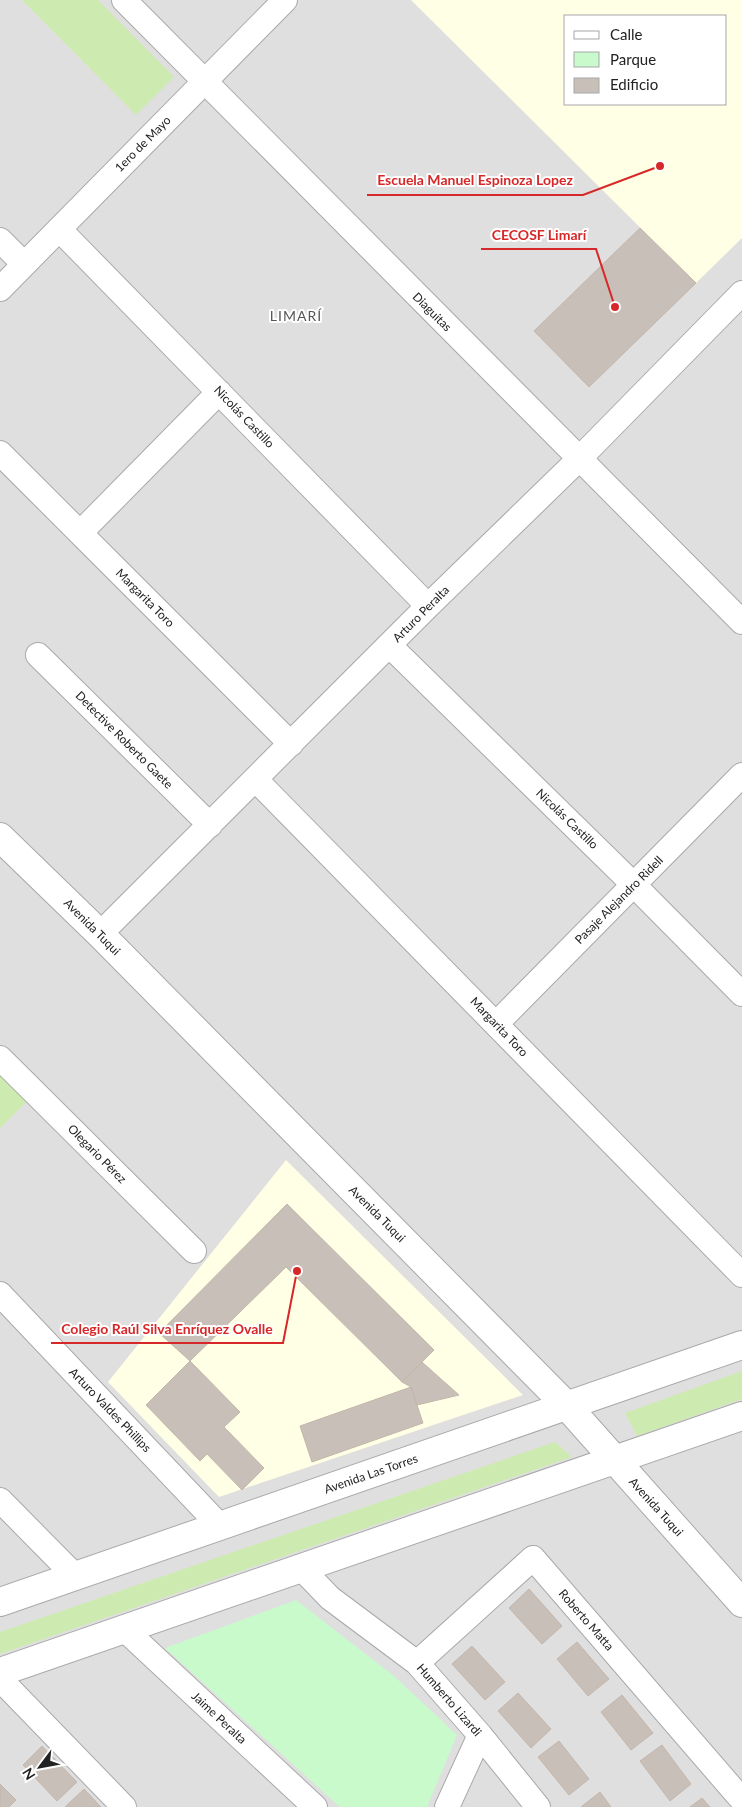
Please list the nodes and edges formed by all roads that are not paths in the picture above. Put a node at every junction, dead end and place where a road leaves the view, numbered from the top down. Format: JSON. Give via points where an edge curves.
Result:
{"nodes":[{"id":1,"x":124,"y":0,"type":"edge"},
{"id":2,"x":285,"y":0,"type":"edge"},
{"id":3,"x":204,"y":82,"type":"junction"},
{"id":4,"x":59,"y":229,"type":"junction"},
{"id":5,"x":0,"y":240,"type":"edge"},
{"id":6,"x":24,"y":264,"type":"junction"},
{"id":7,"x":0,"y":288,"type":"edge"},
{"id":8,"x":741,"y":297,"type":"edge"},
{"id":9,"x":219,"y":392,"type":"junction"},
{"id":10,"x":0,"y":453,"type":"edge"},
{"id":11,"x":579,"y":459,"type":"junction"},
{"id":12,"x":80,"y":533,"type":"junction"},
{"id":13,"x":428,"y":606,"type":"junction"},
{"id":14,"x":742,"y":622,"type":"edge"},
{"id":15,"x":389,"y":645,"type":"junction"},
{"id":16,"x":38,"y":655,"type":"dead end"},
{"id":17,"x":291,"y":744,"type":"junction"},
{"id":18,"x":742,"y":775,"type":"edge"},
{"id":19,"x":255,"y":779,"type":"junction"},
{"id":20,"x":210,"y":825,"type":"junction"},
{"id":21,"x":0,"y":836,"type":"edge"},
{"id":22,"x":634,"y":885,"type":"junction"},
{"id":23,"x":100,"y":934,"type":"junction"},
{"id":24,"x":742,"y":994,"type":"edge"},
{"id":25,"x":496,"y":1024,"type":"junction"},
{"id":26,"x":0,"y":1058,"type":"edge"},
{"id":27,"x":194,"y":1251,"type":"dead end"},
{"id":28,"x":742,"y":1275,"type":"edge"},
{"id":29,"x":0,"y":1294,"type":"edge"},
{"id":30,"x":742,"y":1344,"type":"edge"},
{"id":31,"x":566,"y":1406,"type":"junction"},
{"id":32,"x":742,"y":1416,"type":"edge"},
{"id":33,"x":614,"y":1460,"type":"junction"},
{"id":34,"x":0,"y":1500,"type":"edge"},
{"id":35,"x":220,"y":1526,"type":"junction"},
{"id":36,"x":301,"y":1568,"type":"junction"},
{"id":37,"x":75,"y":1576,"type":"junction"},
{"id":38,"x":0,"y":1602,"type":"edge"},
{"id":39,"x":742,"y":1603,"type":"edge"},
{"id":40,"x":124,"y":1629,"type":"junction"},
{"id":41,"x":417,"y":1663,"type":"junction"},
{"id":42,"x":0,"y":1672,"type":"edge"},
{"id":43,"x":0,"y":1680,"type":"edge"},
{"id":44,"x":480,"y":1736,"type":"junction"},
{"id":45,"x":742,"y":1800,"type":"edge"},
{"id":46,"x":124,"y":1807,"type":"edge"},
{"id":47,"x":315,"y":1807,"type":"edge"},
{"id":48,"x":447,"y":1807,"type":"edge"},
{"id":49,"x":538,"y":1807,"type":"edge"}],
"edges":[{"from":1,"to":3,"type":"street","name":"Diaguitas"},
{"from":2,"to":3,"type":"street","name":"1ero de Mayo"},
{"from":3,"to":4,"type":"street","name":"1ero de Mayo"},
{"from":3,"to":11,"type":"street","name":"Diaguitas"},
{"from":4,"to":6,"type":"street","name":"1ero de Mayo"},
{"from":4,"to":9,"type":"street","name":"Nicolás Castillo"},
{"from":5,"to":6,"type":"street"},
{"from":6,"to":7,"type":"street","name":"1ero de Mayo"},
{"from":8,"to":11,"type":"street","name":"Arturo Peralta"},
{"from":9,"to":12,"type":"street"},
{"from":9,"to":13,"type":"street","name":"Nicolás Castillo"},
{"from":10,"to":12,"type":"street","name":"Margarita Toro"},
{"from":11,"to":13,"type":"street","name":"Arturo Peralta"},
{"from":11,"to":14,"type":"street","name":"Diaguitas"},
{"from":12,"to":17,"type":"street","name":"Margarita Toro"},
{"from":13,"to":15,"type":"street","name":"Arturo Peralta"},
{"from":15,"to":17,"type":"street","name":"Arturo Peralta"},
{"from":15,"to":22,"type":"street","name":"Nicolás Castillo"},
{"from":16,"to":20,"type":"street","name":"Detective Roberto Gaete"},
{"from":17,"to":19,"type":"street","name":"Arturo Peralta"},
{"from":18,"to":22,"type":"street","name":"Pasaje Alejandro Ridell"},
{"from":19,"to":20,"type":"street","name":"Arturo Peralta"},
{"from":19,"to":25,"type":"street","name":"Margarita Toro"},
{"from":20,"to":23,"type":"street","name":"Arturo Peralta"},
{"from":21,"to":23,"type":"street","name":"Avenida Tuqui"},
{"from":22,"to":24,"type":"street","name":"Nicolás Castillo"},
{"from":22,"to":25,"type":"street","name":"Pasaje Alejandro Ridell"},
{"from":23,"to":31,"type":"street","name":"Avenida Tuqui"},
{"from":25,"to":28,"type":"street","name":"Margarita Toro"},
{"from":26,"to":27,"type":"street","name":"Olegario Pérez"},
{"from":29,"to":35,"type":"street","name":"Arturo Valdes Phillips"},
{"from":30,"to":31,"type":"street","name":"Avenida Las Torres"},
{"from":31,"to":33,"type":"street","name":"Avenida Tuqui"},
{"from":31,"to":35,"type":"street","name":"Avenida Las Torres"},
{"from":32,"to":33,"type":"street"},
{"from":33,"to":36,"type":"street"},
{"from":33,"to":39,"type":"street","name":"Avenida Tuqui"},
{"from":34,"to":37,"type":"street"},
{"from":35,"to":37,"type":"street","name":"Avenida Las Torres"},
{"from":36,"to":40,"type":"street"},
{"from":36,"to":41,"type":"street","name":"Humberto Lizardi","via":[[330,1598]]},
{"from":37,"to":38,"type":"street","name":"Avenida Las Torres"},
{"from":40,"to":42,"type":"street"},
{"from":40,"to":47,"type":"street","name":"Jaime Peralta"},
{"from":41,"to":44,"type":"street","name":"Humberto Lizardi"},
{"from":41,"to":45,"type":"street","name":"Roberto Matta","via":[[533,1558]]},
{"from":43,"to":46,"type":"street"},
{"from":44,"to":48,"type":"street"},
{"from":44,"to":49,"type":"street","name":"Humberto Lizardi"}]}
